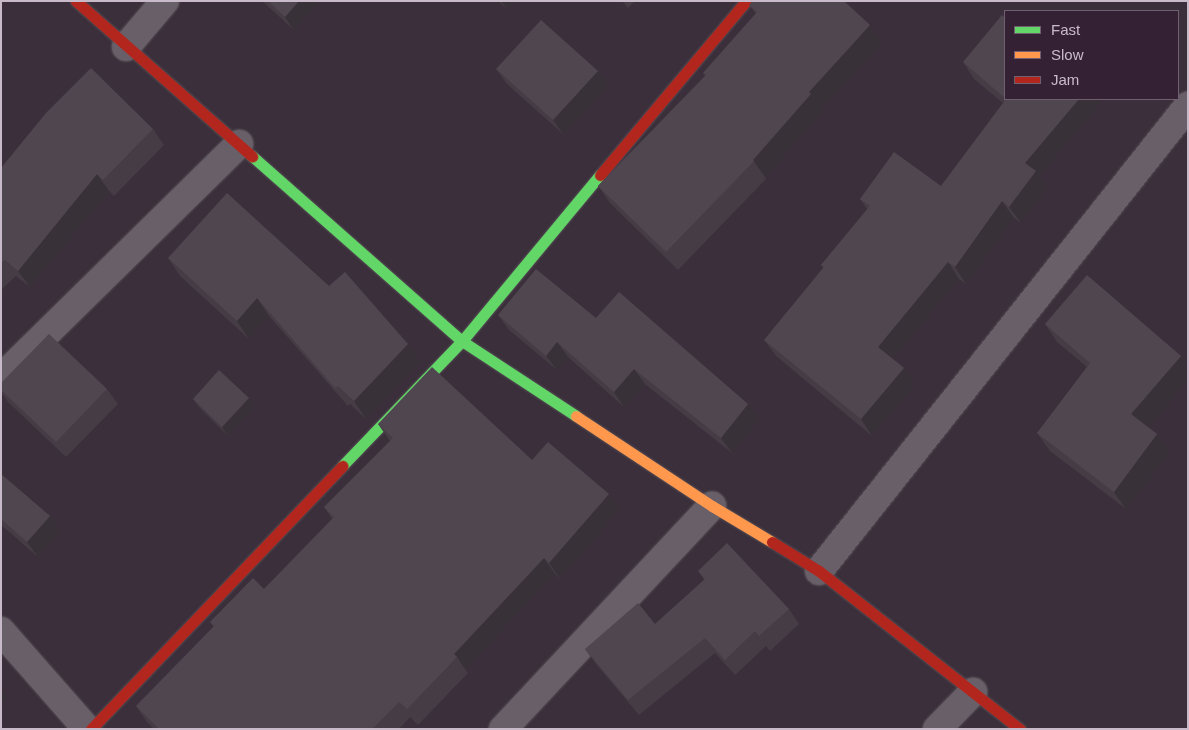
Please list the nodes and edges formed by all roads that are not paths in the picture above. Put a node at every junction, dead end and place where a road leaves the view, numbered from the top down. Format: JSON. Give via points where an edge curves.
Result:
{"nodes":[{"id":1,"x":76,"y":1,"type":"edge"},
{"id":2,"x":165,"y":1,"type":"edge"},
{"id":3,"x":746,"y":1,"type":"edge"},
{"id":4,"x":126,"y":47,"type":"junction"},
{"id":5,"x":1188,"y":106,"type":"edge"},
{"id":6,"x":239,"y":144,"type":"junction"},
{"id":7,"x":462,"y":341,"type":"junction"},
{"id":8,"x":1,"y":378,"type":"edge"},
{"id":9,"x":712,"y":506,"type":"junction"},
{"id":10,"x":819,"y":571,"type":"junction"},
{"id":11,"x":1,"y":632,"type":"edge"},
{"id":12,"x":973,"y":692,"type":"junction"},
{"id":13,"x":87,"y":729,"type":"edge"},
{"id":14,"x":91,"y":729,"type":"edge"},
{"id":15,"x":503,"y":729,"type":"edge"},
{"id":16,"x":937,"y":729,"type":"edge"},
{"id":17,"x":1020,"y":729,"type":"edge"}],
"edges":[{"from":1,"to":4,"type":"street"},
{"from":2,"to":4,"type":"street"},
{"from":3,"to":7,"type":"street"},
{"from":4,"to":6,"type":"street"},
{"from":5,"to":10,"type":"street"},
{"from":6,"to":7,"type":"street"},
{"from":6,"to":8,"type":"street"},
{"from":7,"to":9,"type":"street"},
{"from":7,"to":14,"type":"street"},
{"from":9,"to":10,"type":"street"},
{"from":9,"to":15,"type":"street"},
{"from":10,"to":12,"type":"street"},
{"from":11,"to":13,"type":"street"},
{"from":12,"to":16,"type":"street"},
{"from":12,"to":17,"type":"street"}]}
